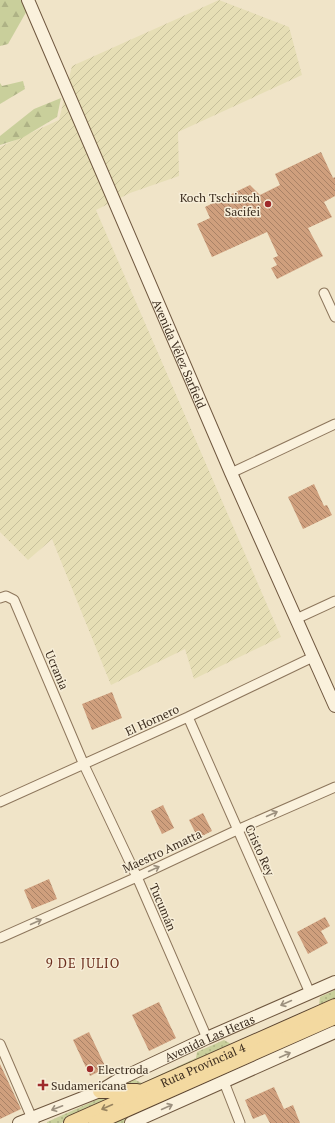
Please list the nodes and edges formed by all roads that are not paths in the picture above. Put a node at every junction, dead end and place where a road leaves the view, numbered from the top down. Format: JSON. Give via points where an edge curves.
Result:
{"nodes":[{"id":1,"x":28,"y":0,"type":"edge"},
{"id":2,"x":324,"y":293,"type":"dead end"},
{"id":3,"x":335,"y":318,"type":"edge"},
{"id":4,"x":335,"y":424,"type":"edge"},
{"id":5,"x":231,"y":473,"type":"junction"},
{"id":6,"x":0,"y":598,"type":"edge"},
{"id":7,"x":335,"y":601,"type":"edge"},
{"id":8,"x":296,"y":619,"type":"junction"},
{"id":9,"x":313,"y":657,"type":"junction"},
{"id":10,"x":335,"y":706,"type":"edge"},
{"id":11,"x":188,"y":717,"type":"junction"},
{"id":12,"x":84,"y":765,"type":"junction"},
{"id":13,"x":335,"y":787,"type":"edge"},
{"id":14,"x":0,"y":802,"type":"edge"},
{"id":15,"x":237,"y":830,"type":"junction"},
{"id":16,"x":137,"y":877,"type":"junction"},
{"id":17,"x":0,"y":938,"type":"edge"},
{"id":18,"x":335,"y":982,"type":"edge"},
{"id":19,"x":310,"y":993,"type":"junction"},
{"id":20,"x":335,"y":1006,"type":"edge"},
{"id":21,"x":335,"y":1017,"type":"edge"},
{"id":22,"x":335,"y":1032,"type":"edge"},
{"id":23,"x":207,"y":1038,"type":"junction"},
{"id":24,"x":0,"y":1044,"type":"edge"},
{"id":25,"x":224,"y":1082,"type":"junction"},
{"id":26,"x":100,"y":1091,"type":"junction"},
{"id":27,"x":144,"y":1091,"type":"junction"},
{"id":28,"x":33,"y":1120,"type":"edge"},
{"id":29,"x":136,"y":1122,"type":"edge"},
{"id":30,"x":18,"y":1123,"type":"edge"},
{"id":31,"x":71,"y":1123,"type":"edge"},
{"id":32,"x":96,"y":1123,"type":"edge"},
{"id":33,"x":240,"y":1123,"type":"edge"}],
"edges":[{"from":1,"to":5,"type":"main road","name":"Avenida Vélez Sarfield"},
{"from":2,"to":3,"type":"street"},
{"from":4,"to":5,"type":"street"},
{"from":5,"to":8,"type":"main road","name":"Avenida Vélez Sarfield"},
{"from":6,"to":12,"type":"street","name":"Ucrania","via":[[6,596],[14,600]]},
{"from":7,"to":8,"type":"street"},
{"from":8,"to":9,"type":"main road","name":"Avenida Vélez Sarfield"},
{"from":9,"to":10,"type":"main road","name":"Avenida Vélez Sarfield"},
{"from":9,"to":11,"type":"street","name":"El Hornero"},
{"from":11,"to":12,"type":"street","name":"El Hornero"},
{"from":11,"to":15,"type":"street","name":"Cristo Rey"},
{"from":12,"to":14,"type":"street","name":"El Hornero"},
{"from":12,"to":16,"type":"street","name":"Tucumán"},
{"from":15,"to":13,"type":"street","name":"Maestro Amatta","one_way":true},
{"from":16,"to":15,"type":"street","name":"Maestro Amatta","one_way":true},
{"from":15,"to":19,"type":"street","name":"Cristo Rey"},
{"from":17,"to":16,"type":"street","name":"Maestro Amatta","one_way":true},
{"from":16,"to":23,"type":"street","name":"Tucumán"},
{"from":18,"to":19,"type":"main road","name":"Avenida Las Heras"},
{"from":19,"to":23,"type":"main road","name":"Avenida Las Heras","one_way":true},
{"from":20,"to":27,"type":"main road","name":"Ruta Provincial 4"},
{"from":21,"to":32,"type":"main road","name":"Ruta Provincial 4"},
{"from":25,"to":22,"type":"main road","one_way":true},
{"from":23,"to":26,"type":"main road","name":"Avenida Las Heras"},
{"from":24,"to":28,"type":"street"},
{"from":29,"to":25,"type":"main road","one_way":true},
{"from":25,"to":33,"type":"street"},
{"from":26,"to":27,"type":"main road"},
{"from":26,"to":28,"type":"main road","name":"Avenida Las Heras","one_way":true},
{"from":27,"to":31,"type":"main road","name":"Ruta Provincial 4","one_way":true},
{"from":28,"to":30,"type":"main road","name":"Avenida Las Heras"}]}
